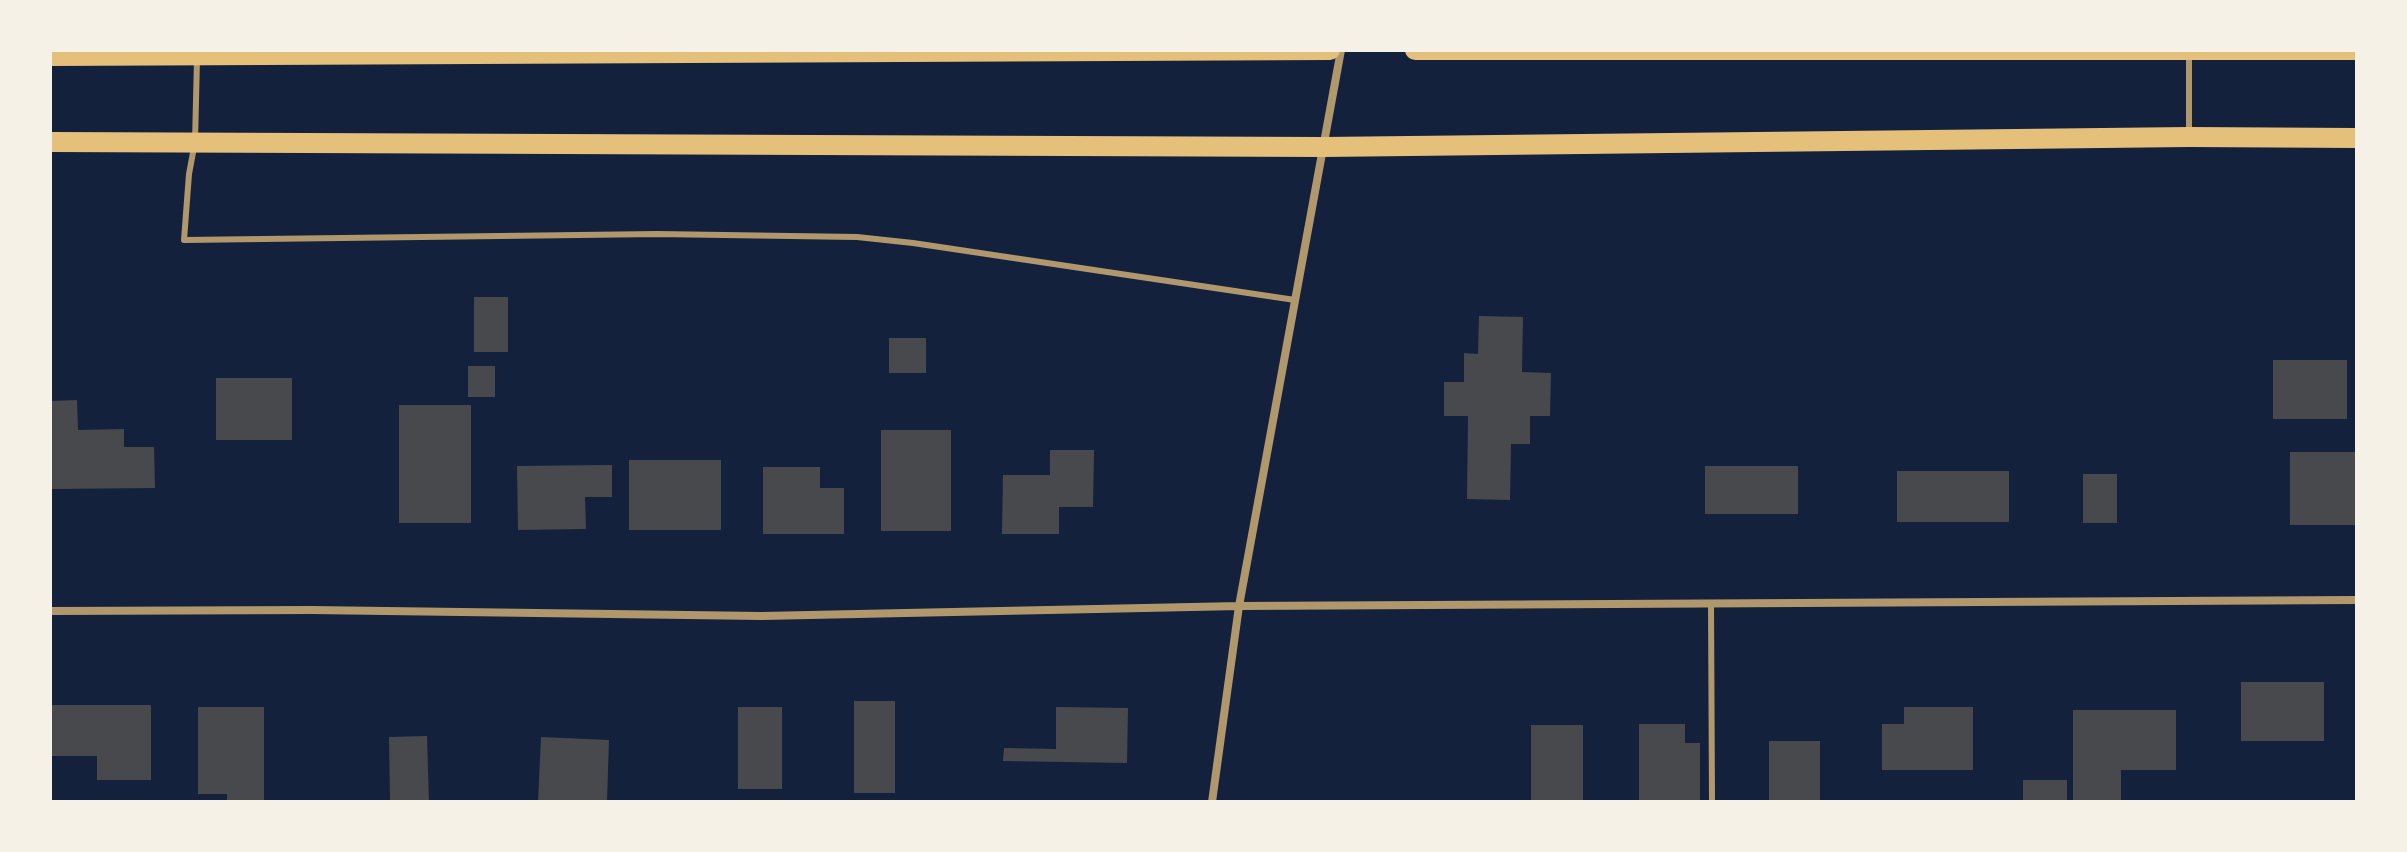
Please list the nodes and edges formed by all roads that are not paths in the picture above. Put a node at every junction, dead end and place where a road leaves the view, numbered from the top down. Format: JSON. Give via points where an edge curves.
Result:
{"nodes":[{"id":1,"x":1330,"y":50,"type":"edge"},
{"id":2,"x":1341,"y":50,"type":"edge"},
{"id":3,"x":1415,"y":50,"type":"edge"},
{"id":4,"x":2357,"y":50,"type":"edge"},
{"id":5,"x":2189,"y":51,"type":"edge"},
{"id":6,"x":197,"y":55,"type":"junction"},
{"id":7,"x":50,"y":56,"type":"edge"},
{"id":8,"x":2189,"y":137,"type":"junction"},
{"id":9,"x":2357,"y":138,"type":"edge"},
{"id":10,"x":50,"y":142,"type":"edge"},
{"id":11,"x":195,"y":142,"type":"junction"},
{"id":12,"x":1323,"y":147,"type":"junction"},
{"id":13,"x":1295,"y":300,"type":"junction"},
{"id":14,"x":2357,"y":600,"type":"edge"},
{"id":15,"x":1711,"y":603,"type":"junction"},
{"id":16,"x":1239,"y":606,"type":"junction"},
{"id":17,"x":50,"y":611,"type":"edge"},
{"id":18,"x":1212,"y":802,"type":"edge"},
{"id":19,"x":1712,"y":802,"type":"edge"}],
"edges":[{"from":1,"to":6,"type":"main road"},
{"from":2,"to":12,"type":"street"},
{"from":3,"to":5,"type":"main road"},
{"from":4,"to":5,"type":"main road"},
{"from":5,"to":8,"type":"lane"},
{"from":6,"to":7,"type":"main road"},
{"from":6,"to":11,"type":"lane"},
{"from":8,"to":9,"type":"main road"},
{"from":8,"to":12,"type":"main road"},
{"from":10,"to":11,"type":"main road"},
{"from":11,"to":12,"type":"main road"},
{"from":11,"to":13,"type":"lane","via":[[184,240],[857,237]]},
{"from":12,"to":13,"type":"street"},
{"from":13,"to":16,"type":"street"},
{"from":14,"to":15,"type":"street"},
{"from":15,"to":16,"type":"street"},
{"from":15,"to":19,"type":"lane"},
{"from":16,"to":17,"type":"street","via":[[762,616]]},
{"from":16,"to":18,"type":"street"}]}
